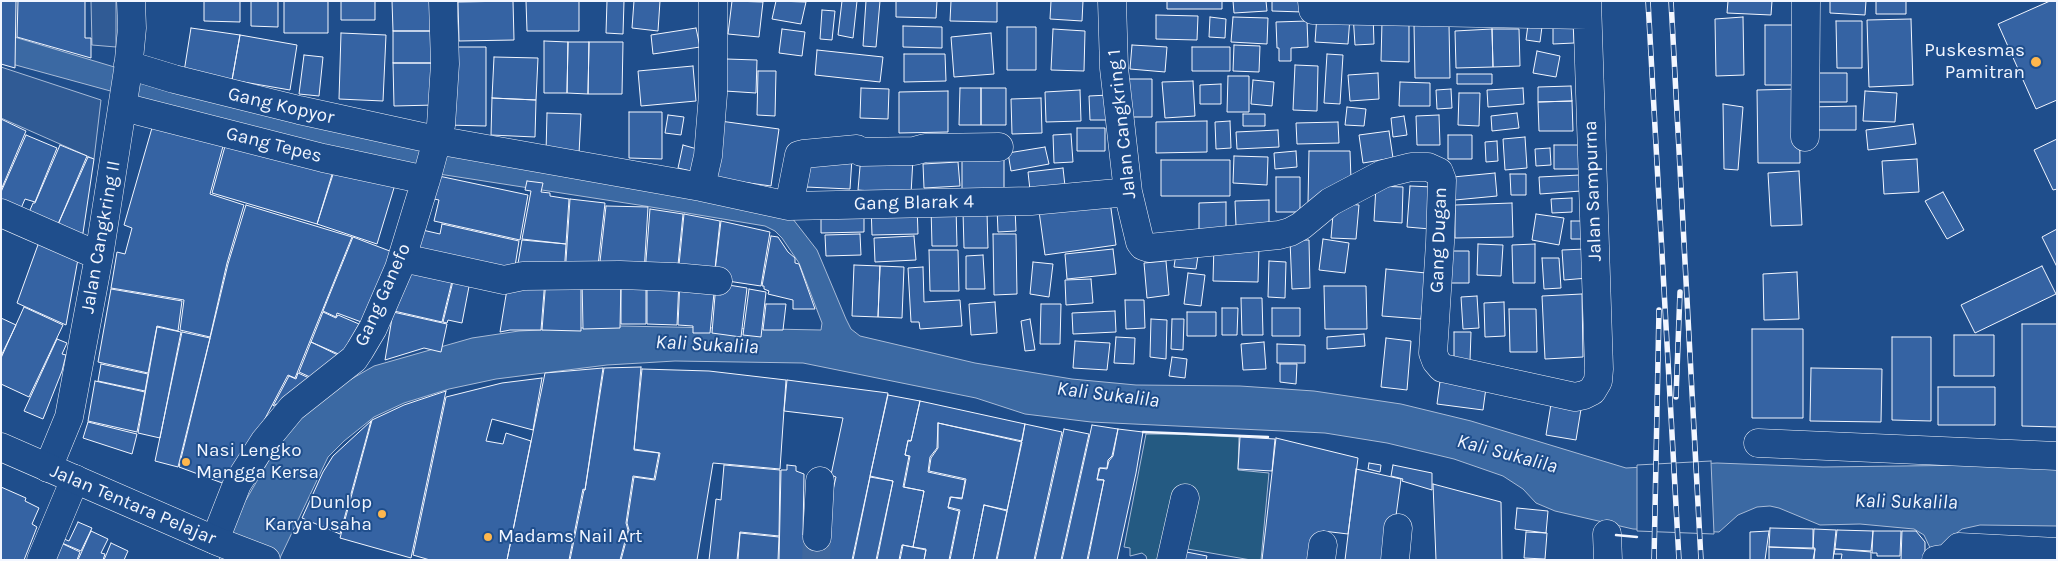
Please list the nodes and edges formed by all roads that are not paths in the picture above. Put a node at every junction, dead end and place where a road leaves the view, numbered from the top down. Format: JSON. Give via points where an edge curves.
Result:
{"nodes":[{"id":1,"x":131,"y":1,"type":"edge"},
{"id":2,"x":443,"y":1,"type":"edge"},
{"id":3,"x":712,"y":1,"type":"edge"},
{"id":4,"x":1112,"y":1,"type":"edge"},
{"id":5,"x":1312,"y":1,"type":"edge"},
{"id":6,"x":1806,"y":1,"type":"edge"},
{"id":7,"x":1587,"y":8,"type":"edge"},
{"id":8,"x":128,"y":67,"type":"junction"},
{"id":9,"x":123,"y":103,"type":"junction"},
{"id":10,"x":298,"y":112,"type":"junction"},
{"id":11,"x":1805,"y":137,"type":"dead end"},
{"id":12,"x":290,"y":146,"type":"junction"},
{"id":13,"x":999,"y":147,"type":"dead end"},
{"id":14,"x":431,"y":160,"type":"junction"},
{"id":15,"x":701,"y":187,"type":"junction"},
{"id":16,"x":1128,"y":192,"type":"junction"},
{"id":17,"x":789,"y":206,"type":"junction"},
{"id":18,"x":1,"y":213,"type":"edge"},
{"id":19,"x":1142,"y":245,"type":"joint"},
{"id":20,"x":99,"y":256,"type":"junction"},
{"id":21,"x":403,"y":258,"type":"junction"},
{"id":22,"x":718,"y":281,"type":"dead end"},
{"id":23,"x":1598,"y":381,"type":"joint"},
{"id":24,"x":1758,"y":443,"type":"dead end"},
{"id":25,"x":1,"y":448,"type":"edge"},
{"id":26,"x":2057,"y":456,"type":"edge"},
{"id":27,"x":48,"y":468,"type":"junction"},
{"id":28,"x":75,"y":479,"type":"junction"},
{"id":29,"x":820,"y":481,"type":"dead end"},
{"id":30,"x":1185,"y":498,"type":"dead end"},
{"id":31,"x":1398,"y":528,"type":"dead end"},
{"id":32,"x":817,"y":537,"type":"tunnel mouth"},
{"id":33,"x":217,"y":541,"type":"junction"},
{"id":34,"x":2057,"y":552,"type":"edge"},
{"id":35,"x":41,"y":560,"type":"edge"},
{"id":36,"x":266,"y":560,"type":"edge"},
{"id":37,"x":1171,"y":560,"type":"edge"},
{"id":38,"x":1394,"y":560,"type":"edge"},
{"id":39,"x":1936,"y":560,"type":"edge"}],
"edges":[{"from":1,"to":8,"type":"street","name":"Jalan Cangkring II"},
{"from":2,"to":14,"type":"street","name":"Gang Ganefo","via":[[445,64],[441,125]]},
{"from":3,"to":15,"type":"street","via":[[713,94],[708,156]]},
{"from":4,"to":16,"type":"street","name":"Jalan Cangkring 1","via":[[1114,68]]},
{"from":5,"to":7,"type":"street","via":[[1313,10]]},
{"from":6,"to":11,"type":"street"},
{"from":7,"to":23,"type":"street","name":"Jalan Sampurna"},
{"from":8,"to":9,"type":"street","name":"Jalan Cangkring II"},
{"from":8,"to":10,"type":"street","name":"Gang Kopyor"},
{"from":9,"to":12,"type":"street","name":"Gang Tepes"},
{"from":9,"to":20,"type":"street","name":"Jalan Cangkring II"},
{"from":10,"to":12,"type":"street"},
{"from":10,"to":14,"type":"street","name":"Gang Kopyor"},
{"from":12,"to":14,"type":"street","name":"Gang Tepes","via":[[323,158]]},
{"from":13,"to":17,"type":"street","via":[[861,152],[857,149],[799,155]]},
{"from":14,"to":15,"type":"street","name":"Gang Blarak 4"},
{"from":14,"to":21,"type":"street","name":"Gang Ganefo"},
{"from":15,"to":17,"type":"street","name":"Gang Blarak 4"},
{"from":16,"to":17,"type":"street","name":"Gang Blarak 4","via":[[1031,201]]},
{"from":16,"to":19,"type":"street","name":"Jalan Cangkring 1"},
{"from":18,"to":20,"type":"street"},
{"from":19,"to":23,"type":"street","name":"Gang Dugan","via":[[1149,248],[1290,232],[1330,202],[1383,174],[1411,167],[1428,167],[1439,172],[1442,180],[1433,353],[1438,364],[1447,369],[1574,397],[1592,391]]},
{"from":20,"to":27,"type":"street","name":"Jalan Cangkring II","via":[[69,417]]},
{"from":21,"to":22,"type":"street","via":[[504,280],[523,276],[620,275]]},
{"from":21,"to":33,"type":"street","name":"Gang Ganefo","via":[[373,328],[354,358],[292,408],[264,442],[237,484]]},
{"from":24,"to":26,"type":"street"},
{"from":25,"to":27,"type":"street","name":"Jalan Tentara Pelajar"},
{"from":27,"to":28,"type":"street","name":"Jalan Tentara Pelajar"},
{"from":28,"to":33,"type":"street","name":"Jalan Tentara Pelajar"},
{"from":28,"to":35,"type":"street"},
{"from":29,"to":32,"type":"street"},
{"from":30,"to":37,"type":"street"},
{"from":31,"to":38,"type":"street"},
{"from":33,"to":36,"type":"street","name":"Jalan Tentara Pelajar"},
{"from":34,"to":39,"type":"street","via":[[1959,547],[1948,558]]}]}
